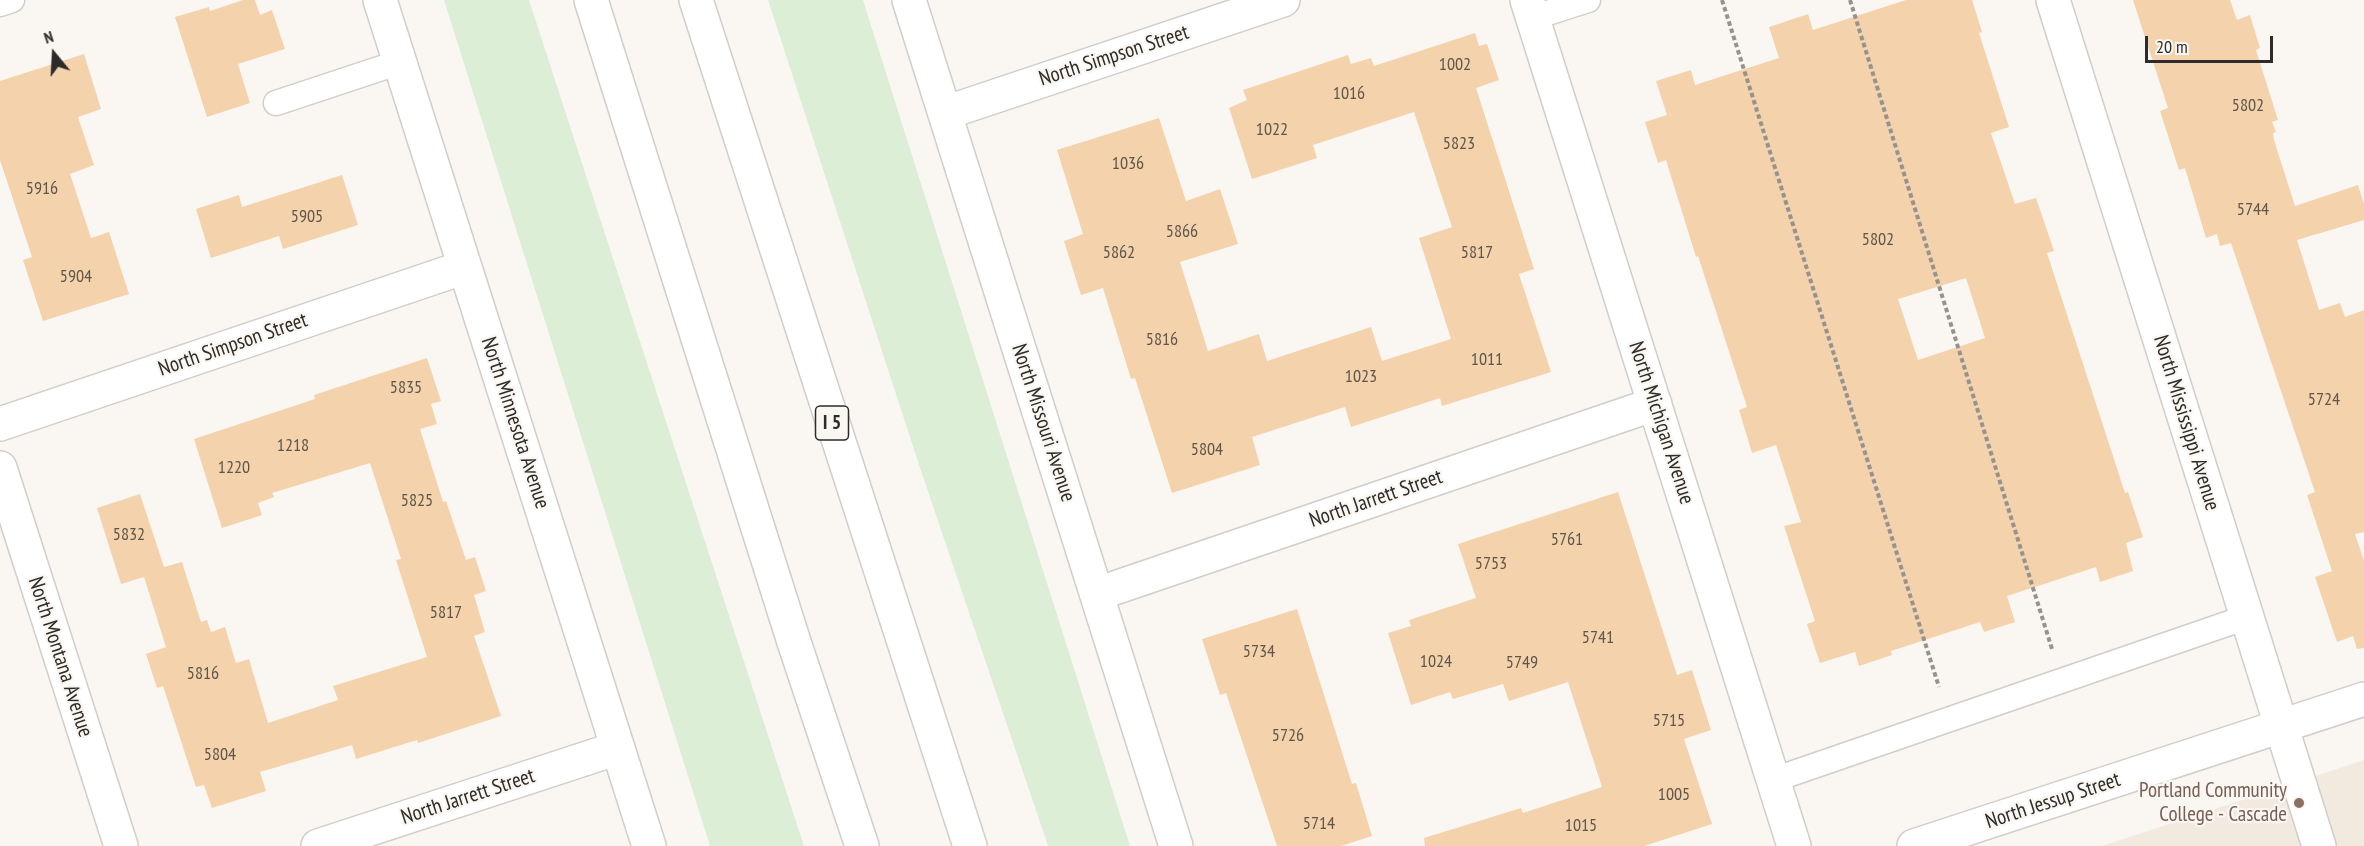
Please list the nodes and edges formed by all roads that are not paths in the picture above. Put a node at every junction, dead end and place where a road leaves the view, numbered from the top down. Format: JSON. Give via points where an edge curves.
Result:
{"nodes":[{"id":1,"x":12,"y":0,"type":"edge"},
{"id":2,"x":380,"y":0,"type":"edge"},
{"id":3,"x":591,"y":0,"type":"edge"},
{"id":4,"x":696,"y":0,"type":"edge"},
{"id":5,"x":909,"y":0,"type":"edge"},
{"id":6,"x":1283,"y":0,"type":"edge"},
{"id":7,"x":1588,"y":0,"type":"edge"},
{"id":8,"x":2053,"y":0,"type":"edge"},
{"id":9,"x":0,"y":4,"type":"edge"},
{"id":10,"x":1529,"y":9,"type":"edge"},
{"id":11,"x":400,"y":62,"type":"junction"},
{"id":12,"x":276,"y":103,"type":"dead end"},
{"id":13,"x":945,"y":113,"type":"junction"},
{"id":14,"x":465,"y":267,"type":"junction"},
{"id":15,"x":1655,"y":404,"type":"junction"},
{"id":16,"x":0,"y":424,"type":"edge"},
{"id":17,"x":0,"y":468,"type":"edge"},
{"id":18,"x":1097,"y":594,"type":"junction"},
{"id":19,"x":2247,"y":618,"type":"junction"},
{"id":20,"x":2364,"y":699,"type":"edge"},
{"id":21,"x":2281,"y":727,"type":"junction"},
{"id":22,"x":618,"y":748,"type":"junction"},
{"id":23,"x":1773,"y":780,"type":"junction"},
{"id":24,"x":121,"y":846,"type":"edge"},
{"id":25,"x":318,"y":846,"type":"edge"},
{"id":26,"x":648,"y":846,"type":"edge"},
{"id":27,"x":862,"y":846,"type":"edge"},
{"id":28,"x":970,"y":846,"type":"edge"},
{"id":29,"x":1176,"y":846,"type":"edge"},
{"id":30,"x":1794,"y":846,"type":"edge"},
{"id":31,"x":1914,"y":846,"type":"edge"},
{"id":32,"x":2319,"y":846,"type":"edge"}],
"edges":[{"from":1,"to":9,"type":"lane"},
{"from":2,"to":11,"type":"main road","name":"North Minnesota Avenue"},
{"from":3,"to":27,"type":"main road"},
{"from":4,"to":28,"type":"main road","number":"I 5"},
{"from":5,"to":13,"type":"main road","name":"North Missouri Avenue"},
{"from":6,"to":13,"type":"main road","name":"North Simpson Street"},
{"from":7,"to":10,"type":"lane"},
{"from":8,"to":19,"type":"main road","name":"North Mississippi Avenue"},
{"from":10,"to":15,"type":"main road","name":"North Michigan Avenue"},
{"from":11,"to":12,"type":"lane"},
{"from":11,"to":14,"type":"main road","name":"North Minnesota Avenue"},
{"from":13,"to":18,"type":"main road","name":"North Missouri Avenue"},
{"from":14,"to":16,"type":"main road","name":"North Simpson Street"},
{"from":14,"to":22,"type":"main road","name":"North Minnesota Avenue"},
{"from":15,"to":18,"type":"main road","name":"North Jarrett Street"},
{"from":15,"to":23,"type":"main road","name":"North Michigan Avenue"},
{"from":17,"to":24,"type":"main road","name":"North Montana Avenue"},
{"from":18,"to":29,"type":"main road","name":"North Missouri Avenue"},
{"from":19,"to":21,"type":"main road","name":"North Mississippi Avenue"},
{"from":19,"to":23,"type":"lane"},
{"from":20,"to":21,"type":"main road","name":"North Jessup Street"},
{"from":21,"to":31,"type":"main road","name":"North Jessup Street"},
{"from":21,"to":32,"type":"main road","name":"North Mississippi Avenue"},
{"from":22,"to":25,"type":"main road","name":"North Jarrett Street"},
{"from":22,"to":26,"type":"main road","name":"North Minnesota Avenue"},
{"from":23,"to":30,"type":"main road","name":"North Michigan Avenue"}]}
